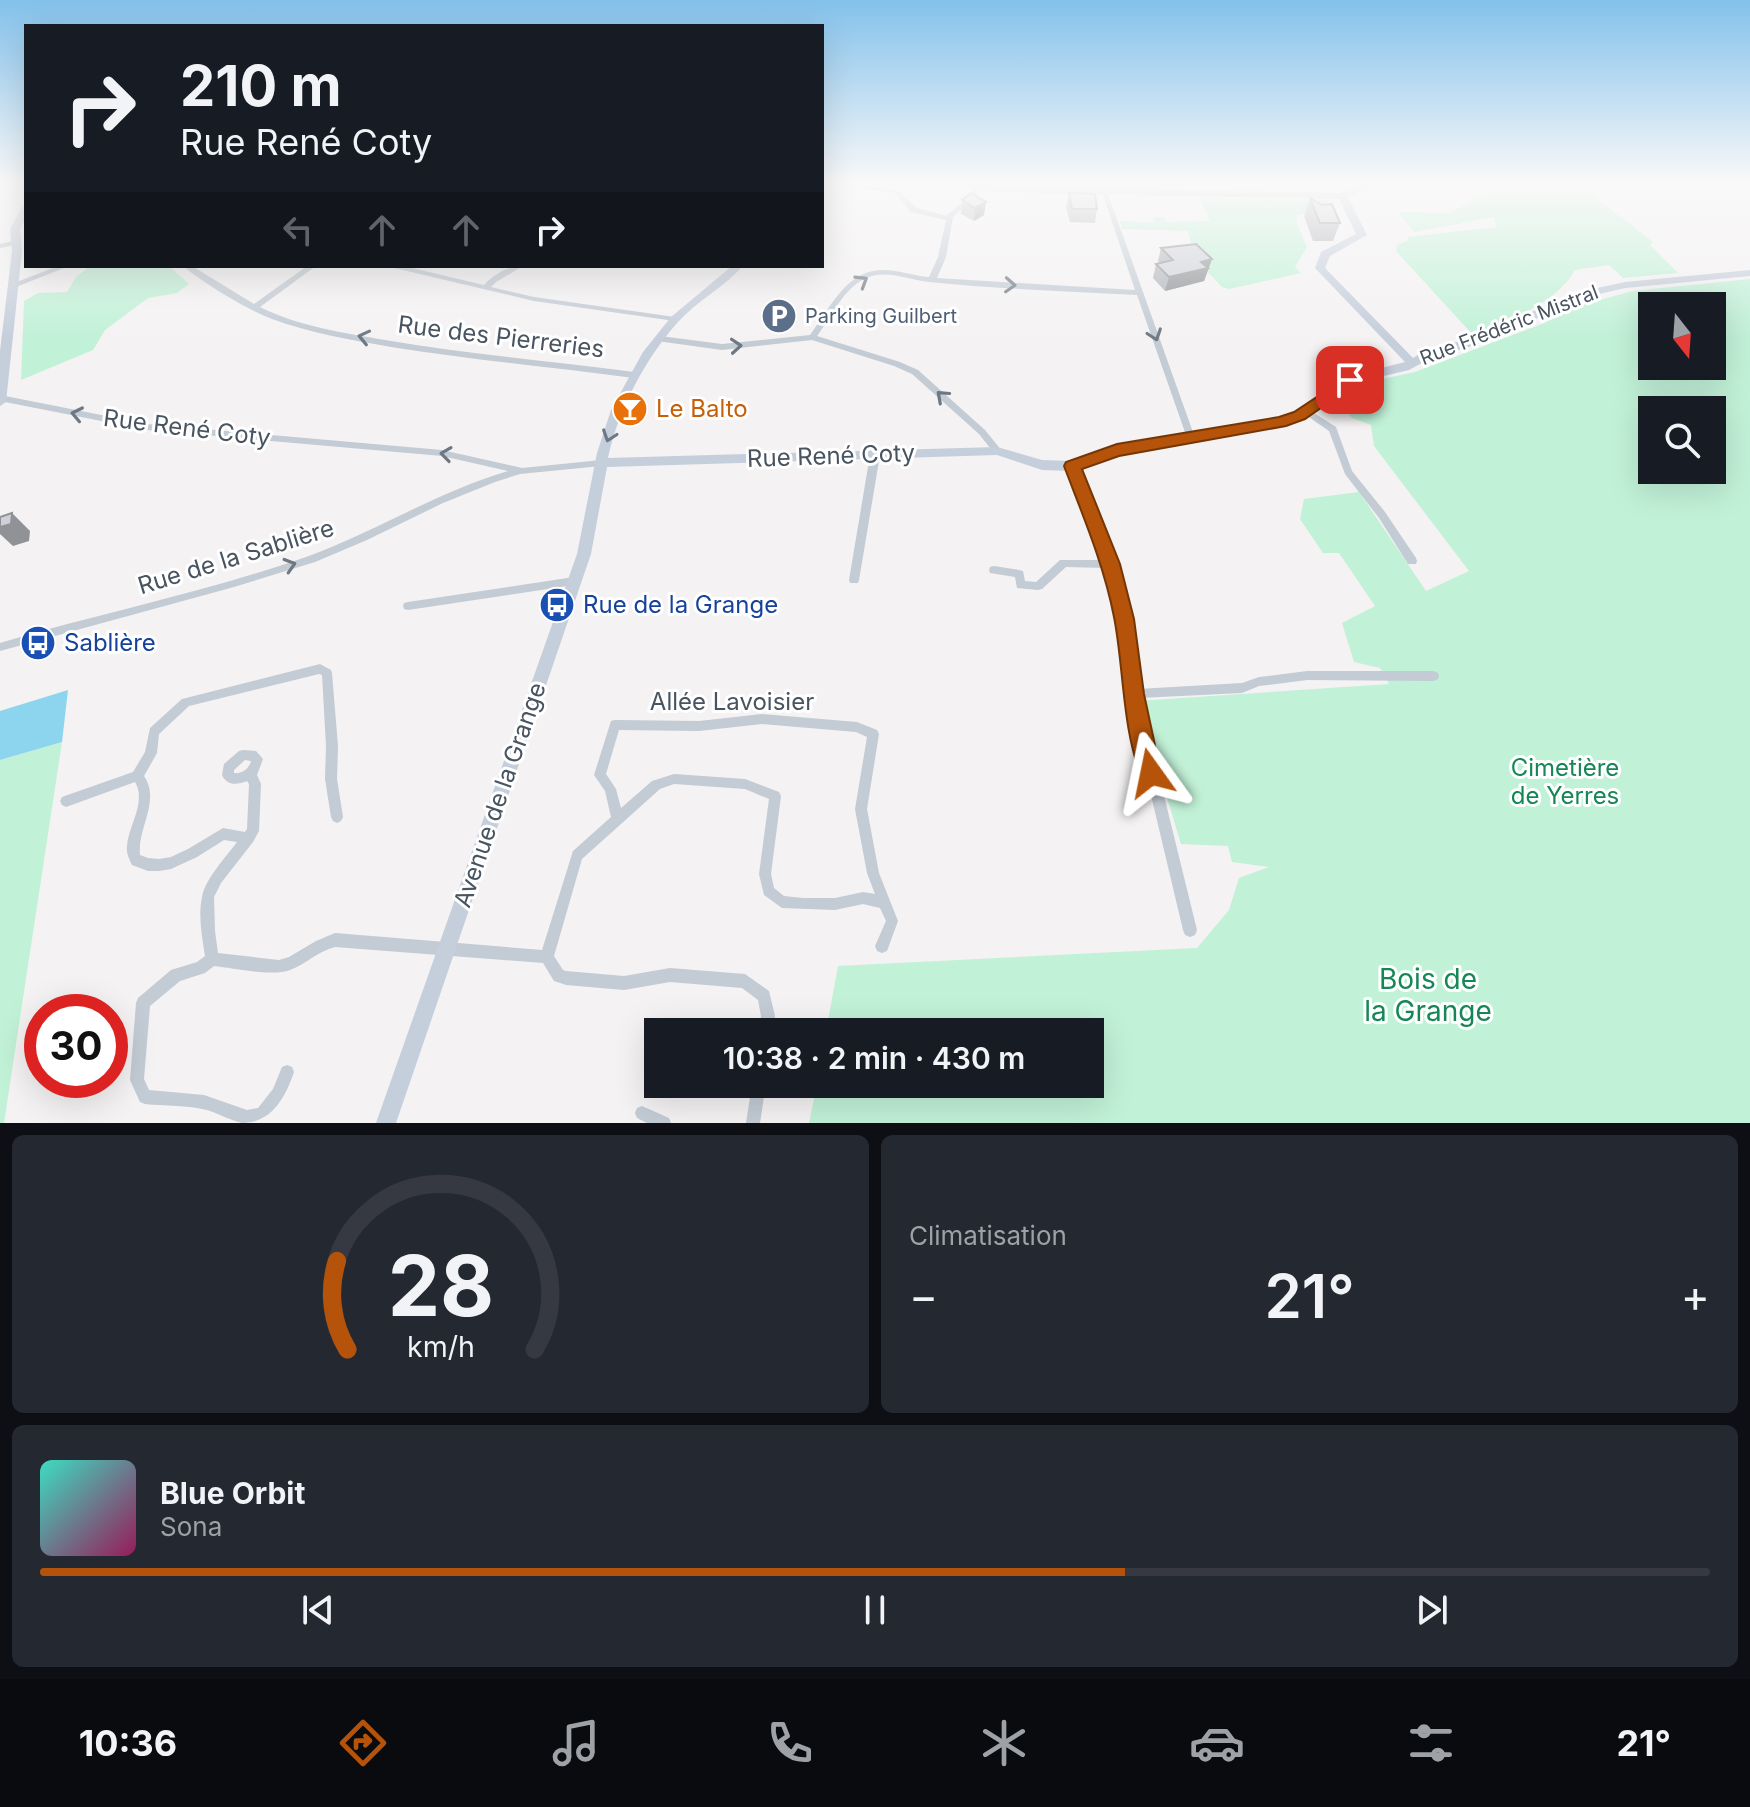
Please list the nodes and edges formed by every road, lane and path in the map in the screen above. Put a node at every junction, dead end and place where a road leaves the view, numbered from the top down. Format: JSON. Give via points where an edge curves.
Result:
{"nodes":[{"id":1,"x":16,"y":234,"type":"edge"},
{"id":2,"x":20,"y":234,"type":"edge"},
{"id":3,"x":947,"y":234,"type":"edge"},
{"id":4,"x":1120,"y":234,"type":"edge"},
{"id":5,"x":1362,"y":234,"type":"edge"},
{"id":6,"x":17,"y":242,"type":"junction"},
{"id":7,"x":0,"y":246,"type":"edge"},
{"id":8,"x":60,"y":268,"type":"edge"},
{"id":9,"x":190,"y":268,"type":"edge"},
{"id":10,"x":309,"y":268,"type":"edge"},
{"id":11,"x":409,"y":268,"type":"edge"},
{"id":12,"x":515,"y":268,"type":"edge"},
{"id":13,"x":736,"y":268,"type":"edge"},
{"id":14,"x":1750,"y":273,"type":"edge"},
{"id":15,"x":932,"y":280,"type":"junction"},
{"id":16,"x":13,"y":285,"type":"junction"},
{"id":17,"x":486,"y":288,"type":"junction"},
{"id":18,"x":1141,"y":293,"type":"junction"},
{"id":19,"x":256,"y":307,"type":"junction"},
{"id":20,"x":675,"y":319,"type":"junction"},
{"id":21,"x":812,"y":337,"type":"junction"},
{"id":22,"x":660,"y":339,"type":"junction"},
{"id":23,"x":1411,"y":362,"type":"junction"},
{"id":24,"x":634,"y":375,"type":"junction"},
{"id":25,"x":1,"y":379,"type":"edge"},
{"id":26,"x":0,"y":400,"type":"edge"},
{"id":27,"x":1306,"y":411,"type":"junction"},
{"id":28,"x":1191,"y":438,"type":"junction"},
{"id":29,"x":997,"y":451,"type":"junction"},
{"id":30,"x":875,"y":455,"type":"junction"},
{"id":31,"x":601,"y":463,"type":"junction"},
{"id":32,"x":1072,"y":466,"type":"junction"},
{"id":33,"x":522,"y":471,"type":"junction"},
{"id":34,"x":1412,"y":561,"type":"dead end"},
{"id":35,"x":1110,"y":564,"type":"junction"},
{"id":36,"x":994,"y":570,"type":"dead end"},
{"id":37,"x":854,"y":580,"type":"dead end"},
{"id":38,"x":574,"y":581,"type":"junction"},
{"id":39,"x":408,"y":606,"type":"dead end"},
{"id":40,"x":0,"y":647,"type":"edge"},
{"id":41,"x":1434,"y":676,"type":"dead end"},
{"id":42,"x":1133,"y":694,"type":"junction"},
{"id":43,"x":250,"y":774,"type":"dead end"},
{"id":44,"x":137,"y":776,"type":"junction"},
{"id":45,"x":66,"y":801,"type":"dead end"},
{"id":46,"x":337,"y":817,"type":"dead end"},
{"id":47,"x":617,"y":818,"type":"junction"},
{"id":48,"x":249,"y":838,"type":"junction"},
{"id":49,"x":884,"y":902,"type":"junction"},
{"id":50,"x":1190,"y":930,"type":"dead end"},
{"id":51,"x":882,"y":946,"type":"dead end"},
{"id":52,"x":446,"y":949,"type":"junction"},
{"id":53,"x":547,"y":957,"type":"junction"},
{"id":54,"x":212,"y":959,"type":"junction"},
{"id":55,"x":768,"y":1018,"type":"edge"},
{"id":56,"x":287,"y":1072,"type":"dead end"},
{"id":57,"x":757,"y":1098,"type":"edge"},
{"id":58,"x":642,"y":1113,"type":"dead end"},
{"id":59,"x":386,"y":1123,"type":"edge"},
{"id":60,"x":664,"y":1123,"type":"edge"},
{"id":61,"x":753,"y":1123,"type":"edge"}],
"edges":[{"from":1,"to":6,"type":"street"},
{"from":2,"to":6,"type":"street"},
{"from":3,"to":15,"type":"street"},
{"from":4,"to":18,"type":"street"},
{"from":5,"to":23,"type":"street","via":[[1325,254],[1320,268]]},
{"from":6,"to":7,"type":"street"},
{"from":6,"to":16,"type":"street"},
{"from":8,"to":16,"type":"street"},
{"from":9,"to":19,"type":"street","name":"Rue des Pierreries"},
{"from":10,"to":19,"type":"street"},
{"from":11,"to":17,"type":"street"},
{"from":12,"to":17,"type":"street"},
{"from":13,"to":20,"type":"street"},
{"from":14,"to":23,"type":"street","name":"Rue Frédéric Mistral","via":[[1596,290]]},
{"from":15,"to":18,"type":"street","one_way":true},
{"from":21,"to":15,"type":"street","one_way":true,"via":[[829,309],[865,276],[886,272]]},
{"from":16,"to":25,"type":"street"},
{"from":17,"to":20,"type":"street"},
{"from":18,"to":28,"type":"street","one_way":true},
{"from":24,"to":19,"type":"street","name":"Rue des Pierreries","one_way":true,"via":[[422,351],[276,317]]},
{"from":20,"to":22,"type":"street"},
{"from":22,"to":21,"type":"street","one_way":true,"via":[[722,347]]},
{"from":29,"to":21,"type":"street","one_way":true,"via":[[915,372]]},
{"from":22,"to":24,"type":"street"},
{"from":23,"to":27,"type":"street","name":"Rue René Coty","via":[[1350,380]]},
{"from":24,"to":31,"type":"street","one_way":true},
{"from":25,"to":26,"type":"street"},
{"from":33,"to":26,"type":"street","name":"Rue René Coty","one_way":true,"via":[[442,453],[147,427]]},
{"from":27,"to":28,"type":"street","name":"Rue René Coty","via":[[1252,429]]},
{"from":27,"to":34,"type":"street","via":[[1333,429],[1348,472]]},
{"from":28,"to":32,"type":"street","name":"Rue René Coty","via":[[1117,450]]},
{"from":29,"to":30,"type":"street","name":"Rue René Coty"},
{"from":29,"to":32,"type":"street","name":"Rue René Coty","via":[[1042,465]]},
{"from":30,"to":31,"type":"street","name":"Rue René Coty"},
{"from":30,"to":37,"type":"street"},
{"from":31,"to":33,"type":"street","name":"Rue René Coty"},
{"from":31,"to":38,"type":"street","name":"Avenue de la Grange"},
{"from":32,"to":35,"type":"street"},
{"from":40,"to":33,"type":"street","name":"Rue de la Sablière","one_way":true,"via":[[307,560],[482,482]]},
{"from":35,"to":36,"type":"street","via":[[1064,563],[1038,586],[1021,585],[1019,574]]},
{"from":35,"to":42,"type":"street","via":[[1124,619]]},
{"from":38,"to":39,"type":"street"},
{"from":38,"to":52,"type":"street","name":"Avenue de la Grange"},
{"from":41,"to":42,"type":"street","via":[[1270,679],[1242,688]]},
{"from":42,"to":50,"type":"street"},
{"from":43,"to":48,"type":"street","via":[[255,824]]},
{"from":44,"to":45,"type":"street"},
{"from":44,"to":46,"type":"street","via":[[151,753],[154,732],[186,702],[320,669],[327,673]]},
{"from":44,"to":48,"type":"street","via":[[144,786],[142,818],[132,843],[136,861],[157,866],[193,854],[223,834]]},
{"from":47,"to":49,"type":"street","via":[[668,780],[745,784],[775,796],[765,874],[774,897],[819,905],[863,898]]},
{"from":47,"to":49,"type":"street","name":"Allée Lavoisier","via":[[610,789],[600,775],[615,725],[699,726],[762,719],[857,727],[873,734],[861,809]]},
{"from":47,"to":53,"type":"street","via":[[577,855]]},
{"from":48,"to":54,"type":"street","via":[[208,896]]},
{"from":49,"to":51,"type":"street","via":[[892,921]]},
{"from":52,"to":53,"type":"street"},
{"from":52,"to":54,"type":"street","via":[[335,940],[279,967]]},
{"from":52,"to":59,"type":"street","name":"Avenue de la Grange"},
{"from":53,"to":55,"type":"street","via":[[566,978],[624,983],[670,975],[745,981],[764,996]]},
{"from":54,"to":56,"type":"street","via":[[176,975],[143,1003],[137,1080],[145,1097],[204,1102],[247,1117],[262,1114],[279,1094]]},
{"from":57,"to":61,"type":"street"},
{"from":58,"to":60,"type":"street"}]}
